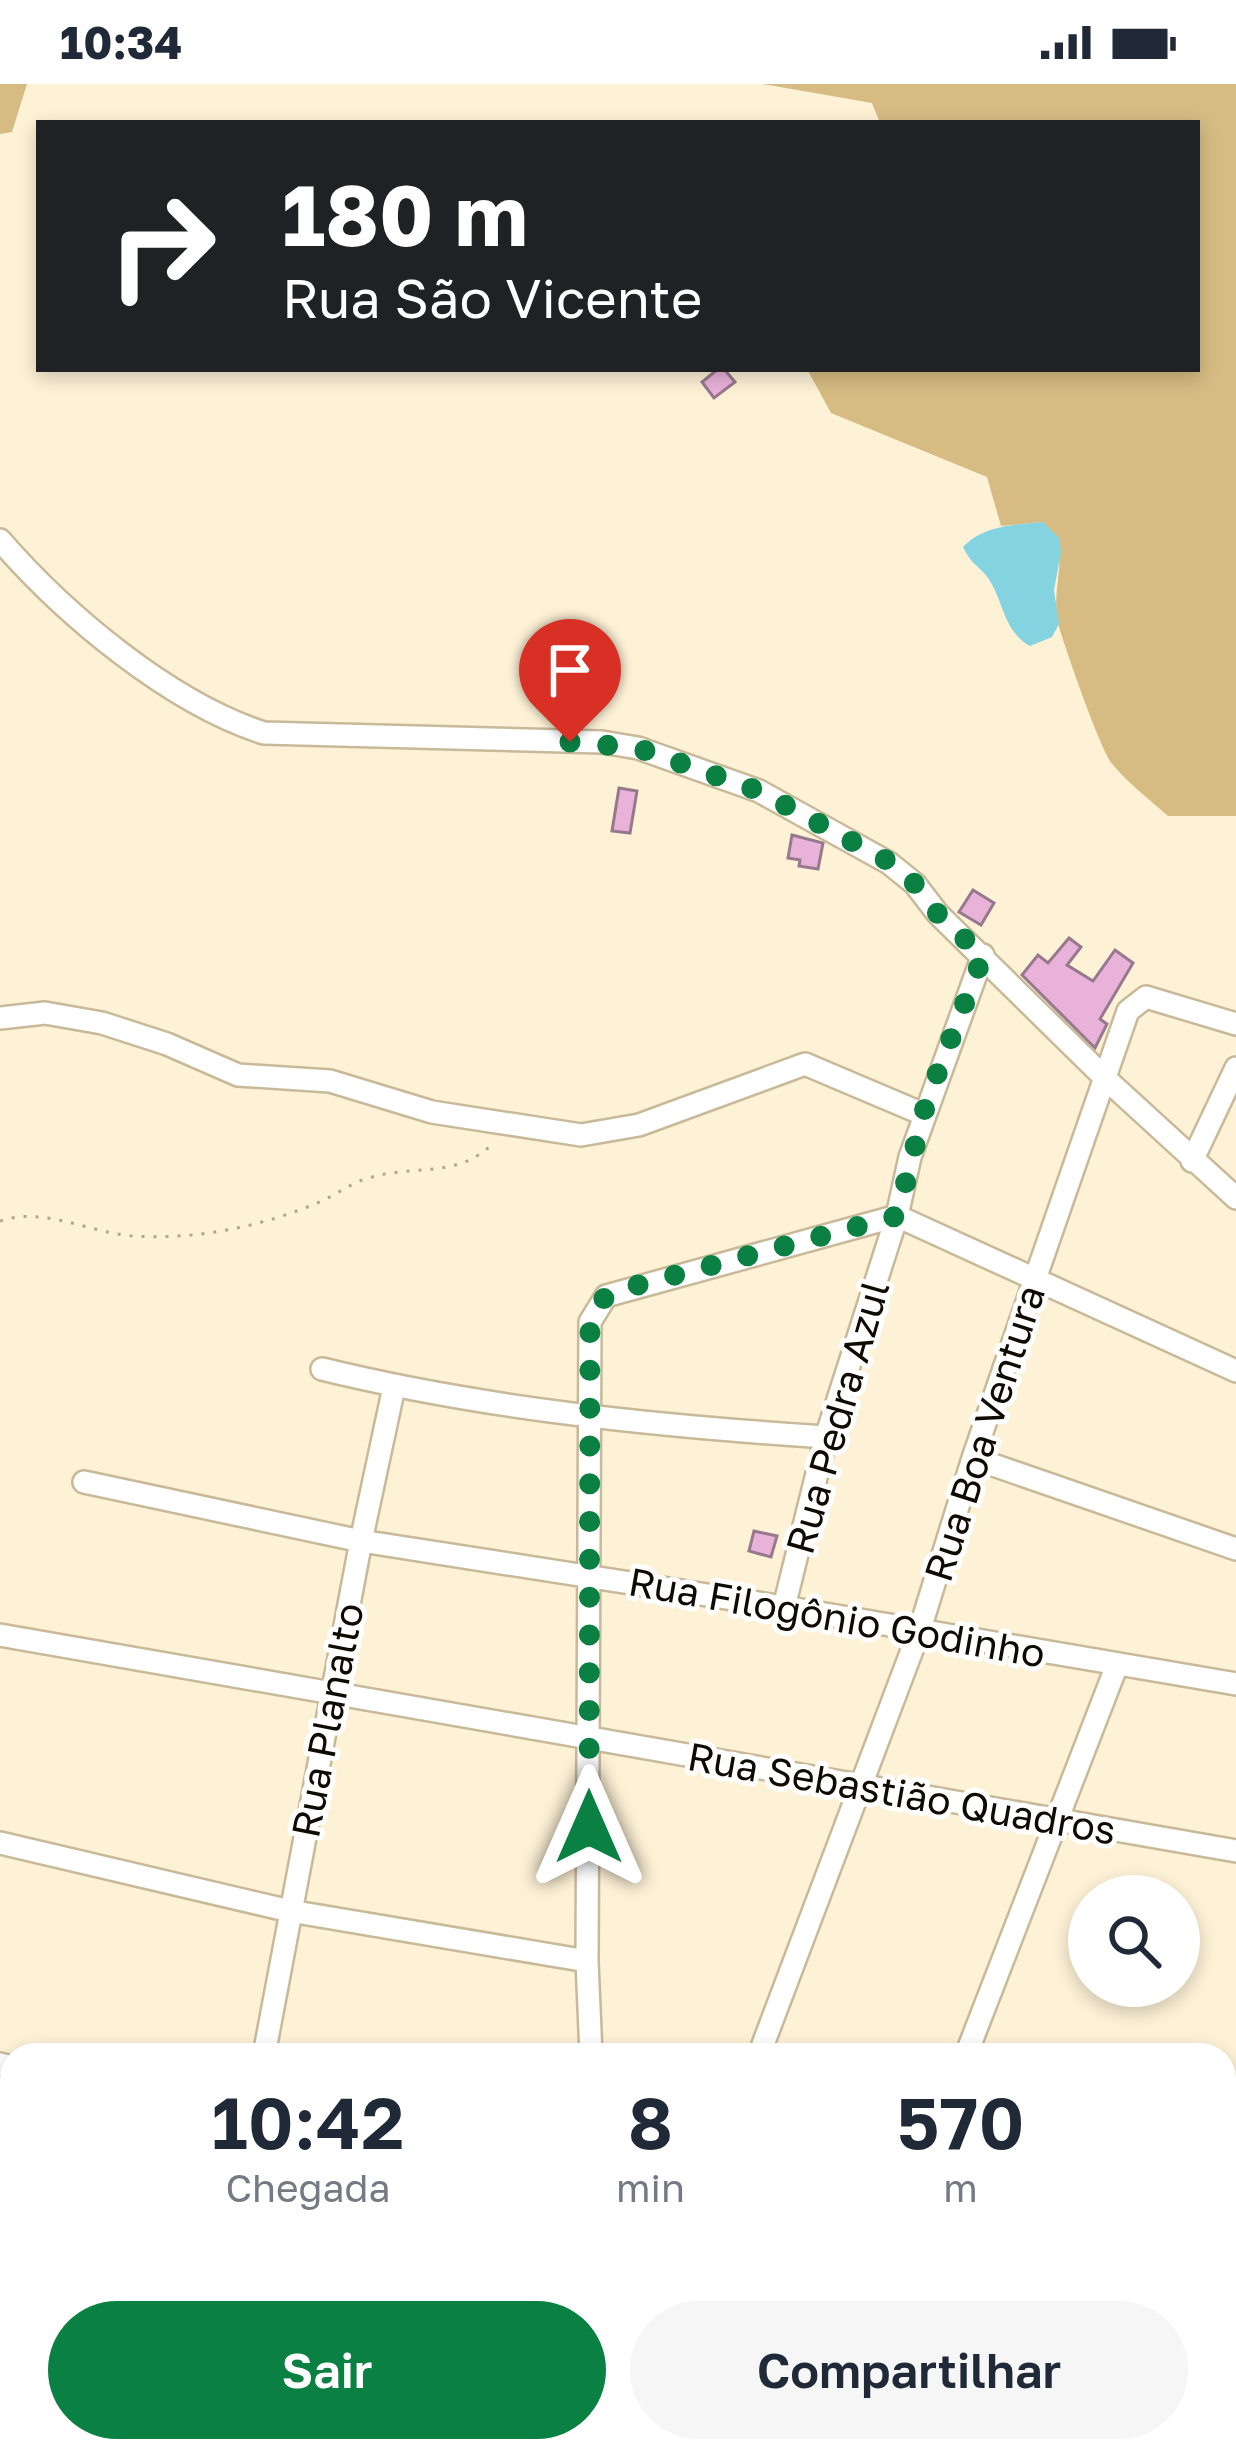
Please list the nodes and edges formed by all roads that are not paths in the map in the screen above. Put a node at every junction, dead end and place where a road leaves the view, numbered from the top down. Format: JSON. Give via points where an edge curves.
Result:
{"nodes":[{"id":1,"x":0,"y":540,"type":"edge"},
{"id":2,"x":983,"y":956,"type":"junction"},
{"id":3,"x":0,"y":1018,"type":"edge"},
{"id":4,"x":1236,"y":1024,"type":"edge"},
{"id":5,"x":1236,"y":1068,"type":"edge"},
{"id":6,"x":1107,"y":1080,"type":"junction"},
{"id":7,"x":923,"y":1114,"type":"junction"},
{"id":8,"x":1192,"y":1161,"type":"junction"},
{"id":9,"x":1236,"y":1198,"type":"edge"},
{"id":10,"x":897,"y":1216,"type":"junction"},
{"id":11,"x":1036,"y":1277,"type":"junction"},
{"id":12,"x":322,"y":1370,"type":"dead end"},
{"id":13,"x":1236,"y":1371,"type":"edge"},
{"id":14,"x":394,"y":1387,"type":"junction"},
{"id":15,"x":590,"y":1414,"type":"junction"},
{"id":16,"x":826,"y":1437,"type":"junction"},
{"id":17,"x":974,"y":1458,"type":"junction"},
{"id":18,"x":84,"y":1481,"type":"dead end"},
{"id":19,"x":361,"y":1540,"type":"junction"},
{"id":20,"x":1236,"y":1549,"type":"edge"},
{"id":21,"x":589,"y":1575,"type":"junction"},
{"id":22,"x":784,"y":1606,"type":"junction"},
{"id":23,"x":920,"y":1629,"type":"junction"},
{"id":24,"x":0,"y":1635,"type":"edge"},
{"id":25,"x":1117,"y":1665,"type":"junction"},
{"id":26,"x":1236,"y":1684,"type":"edge"},
{"id":27,"x":333,"y":1693,"type":"junction"},
{"id":28,"x":590,"y":1738,"type":"junction"},
{"id":29,"x":859,"y":1785,"type":"junction"},
{"id":30,"x":1057,"y":1820,"type":"junction"},
{"id":31,"x":0,"y":1843,"type":"edge"},
{"id":32,"x":1236,"y":1851,"type":"edge"},
{"id":33,"x":290,"y":1911,"type":"junction"},
{"id":34,"x":587,"y":1961,"type":"junction"},
{"id":35,"x":266,"y":2043,"type":"edge"},
{"id":36,"x":590,"y":2043,"type":"edge"},
{"id":37,"x":763,"y":2043,"type":"edge"},
{"id":38,"x":971,"y":2043,"type":"edge"}],
"edges":[{"from":1,"to":2,"type":"street","via":[[33,578],[141,667],[232,723],[265,734],[638,748],[759,791],[890,862]]},
{"from":2,"to":6,"type":"street"},
{"from":2,"to":7,"type":"street","name":"Rua Pedra Azul"},
{"from":3,"to":7,"type":"street","via":[[45,1013],[102,1023],[238,1075],[330,1081],[432,1112],[581,1135],[639,1125],[805,1064]]},
{"from":4,"to":6,"type":"street","name":"Rua Boa Ventura","via":[[1146,998],[1128,1011]]},
{"from":5,"to":8,"type":"street"},
{"from":6,"to":8,"type":"street"},
{"from":6,"to":11,"type":"street","name":"Rua Boa Ventura"},
{"from":7,"to":10,"type":"street","name":"Rua Pedra Azul"},
{"from":8,"to":9,"type":"street"},
{"from":10,"to":11,"type":"street"},
{"from":10,"to":15,"type":"street","via":[[606,1295],[590,1322]]},
{"from":10,"to":16,"type":"street","name":"Rua Pedra Azul"},
{"from":11,"to":13,"type":"street"},
{"from":11,"to":17,"type":"street","name":"Rua Boa Ventura"},
{"from":12,"to":14,"type":"street"},
{"from":14,"to":15,"type":"street"},
{"from":14,"to":19,"type":"street","name":"Rua Planalto"},
{"from":15,"to":16,"type":"street"},
{"from":15,"to":21,"type":"street"},
{"from":16,"to":22,"type":"street","name":"Rua Pedra Azul"},
{"from":17,"to":20,"type":"street"},
{"from":17,"to":23,"type":"street","name":"Rua Boa Ventura"},
{"from":18,"to":19,"type":"street","name":"Rua Filogônio Godinho"},
{"from":19,"to":21,"type":"street","name":"Rua Filogônio Godinho"},
{"from":19,"to":27,"type":"street","name":"Rua Planalto"},
{"from":21,"to":22,"type":"street","name":"Rua Filogônio Godinho"},
{"from":21,"to":28,"type":"street"},
{"from":22,"to":23,"type":"street","name":"Rua Filogônio Godinho"},
{"from":23,"to":25,"type":"street","name":"Rua Filogônio Godinho"},
{"from":23,"to":29,"type":"street","name":"Rua Boa Ventura"},
{"from":24,"to":27,"type":"street","name":"Rua Sebastião Quadros"},
{"from":25,"to":26,"type":"street","name":"Rua Filogônio Godinho"},
{"from":25,"to":30,"type":"street"},
{"from":27,"to":28,"type":"street","name":"Rua Sebastião Quadros"},
{"from":27,"to":33,"type":"street","name":"Rua Planalto"},
{"from":28,"to":29,"type":"street","name":"Rua Sebastião Quadros"},
{"from":28,"to":34,"type":"street"},
{"from":29,"to":30,"type":"street","name":"Rua Sebastião Quadros"},
{"from":29,"to":37,"type":"street","name":"Rua Boa Ventura"},
{"from":30,"to":32,"type":"street","name":"Rua Sebastião Quadros"},
{"from":30,"to":38,"type":"street"},
{"from":31,"to":33,"type":"street"},
{"from":33,"to":34,"type":"street"},
{"from":33,"to":35,"type":"street","name":"Rua Planalto"},
{"from":34,"to":36,"type":"street"}]}
